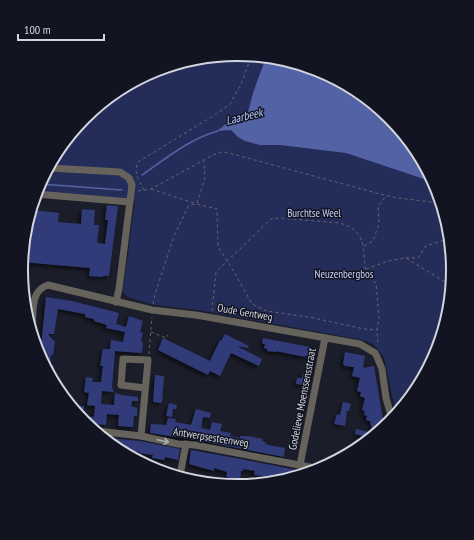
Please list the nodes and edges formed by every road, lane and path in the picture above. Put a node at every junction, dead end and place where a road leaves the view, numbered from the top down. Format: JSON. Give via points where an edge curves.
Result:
{"nodes":[{"id":1,"x":250,"y":61,"type":"edge"},
{"id":2,"x":204,"y":160,"type":"junction"},
{"id":3,"x":54,"y":168,"type":"edge"},
{"id":4,"x":151,"y":189,"type":"junction"},
{"id":5,"x":144,"y":191,"type":"junction"},
{"id":6,"x":131,"y":192,"type":"junction"},
{"id":7,"x":42,"y":195,"type":"edge"},
{"id":8,"x":387,"y":195,"type":"junction"},
{"id":9,"x":130,"y":202,"type":"junction"},
{"id":10,"x":435,"y":202,"type":"edge"},
{"id":11,"x":196,"y":204,"type":"junction"},
{"id":12,"x":444,"y":240,"type":"edge"},
{"id":13,"x":363,"y":246,"type":"junction"},
{"id":14,"x":406,"y":258,"type":"junction"},
{"id":15,"x":227,"y":261,"type":"junction"},
{"id":16,"x":366,"y":269,"type":"junction"},
{"id":17,"x":446,"y":283,"type":"edge"},
{"id":18,"x":116,"y":302,"type":"junction"},
{"id":19,"x":152,"y":310,"type":"junction"},
{"id":20,"x":33,"y":316,"type":"edge"},
{"id":21,"x":211,"y":317,"type":"junction"},
{"id":22,"x":377,"y":330,"type":"junction"},
{"id":23,"x":151,"y":332,"type":"junction"},
{"id":24,"x":168,"y":335,"type":"dead end"},
{"id":25,"x":325,"y":338,"type":"junction"},
{"id":26,"x":375,"y":354,"type":"junction"},
{"id":27,"x":148,"y":360,"type":"junction"},
{"id":28,"x":145,"y":388,"type":"junction"},
{"id":29,"x":390,"y":412,"type":"edge"},
{"id":30,"x":105,"y":432,"type":"edge"},
{"id":31,"x":141,"y":436,"type":"junction"},
{"id":32,"x":186,"y":444,"type":"junction"},
{"id":33,"x":300,"y":465,"type":"junction"},
{"id":34,"x":308,"y":467,"type":"edge"},
{"id":35,"x":181,"y":471,"type":"edge"}],
"edges":[{"from":1,"to":5,"type":"path","via":[[230,104],[138,162],[135,169]]},
{"from":2,"to":4,"type":"path"},
{"from":2,"to":8,"type":"path","via":[[221,152],[229,152]]},
{"from":2,"to":11,"type":"path","via":[[204,178]]},
{"from":3,"to":6,"type":"street","via":[[120,172],[129,178]]},
{"from":4,"to":5,"type":"path"},
{"from":4,"to":11,"type":"path"},
{"from":5,"to":6,"type":"path"},
{"from":6,"to":9,"type":"street"},
{"from":7,"to":9,"type":"street"},
{"from":8,"to":10,"type":"path"},
{"from":8,"to":13,"type":"path","via":[[378,206],[379,224],[373,241]]},
{"from":9,"to":18,"type":"street"},
{"from":11,"to":15,"type":"path","via":[[217,209],[218,247]]},
{"from":11,"to":19,"type":"path","via":[[189,205],[174,236],[154,294]]},
{"from":12,"to":14,"type":"path","via":[[426,246],[418,258]]},
{"from":13,"to":15,"type":"path","via":[[361,237],[340,223],[279,218],[271,219]]},
{"from":13,"to":16,"type":"path"},
{"from":14,"to":16,"type":"path"},
{"from":14,"to":17,"type":"path"},
{"from":15,"to":21,"type":"path","via":[[216,272]]},
{"from":15,"to":22,"type":"path","via":[[252,304],[267,311]]},
{"from":16,"to":22,"type":"path","via":[[368,278],[376,283],[379,319]]},
{"from":18,"to":19,"type":"street","name":"Oude Gentweg"},
{"from":18,"to":20,"type":"street","name":"Oude Gentweg","via":[[48,285],[37,292]]},
{"from":19,"to":21,"type":"street","name":"Oude Gentweg"},
{"from":19,"to":23,"type":"path"},
{"from":21,"to":25,"type":"street","name":"Oude Gentweg"},
{"from":22,"to":26,"type":"path","via":[[378,344]]},
{"from":23,"to":24,"type":"path","via":[[166,338]]},
{"from":23,"to":27,"type":"path"},
{"from":25,"to":26,"type":"street","name":"Oude Gentweg","via":[[360,344]]},
{"from":25,"to":33,"type":"street","name":"Godelieve Moenssensstraat"},
{"from":26,"to":29,"type":"street","via":[[382,369]]},
{"from":27,"to":28,"type":"street"},
{"from":27,"to":28,"type":"street","via":[[123,359],[121,385]]},
{"from":28,"to":31,"type":"street"},
{"from":30,"to":31,"type":"street","name":"Antwerpsesteenweg"},
{"from":31,"to":32,"type":"street","name":"Antwerpsesteenweg","one_way":true},
{"from":32,"to":33,"type":"street","name":"Antwerpsesteenweg"},
{"from":32,"to":35,"type":"street"},
{"from":33,"to":34,"type":"street","name":"Antwerpsesteenweg"}]}
